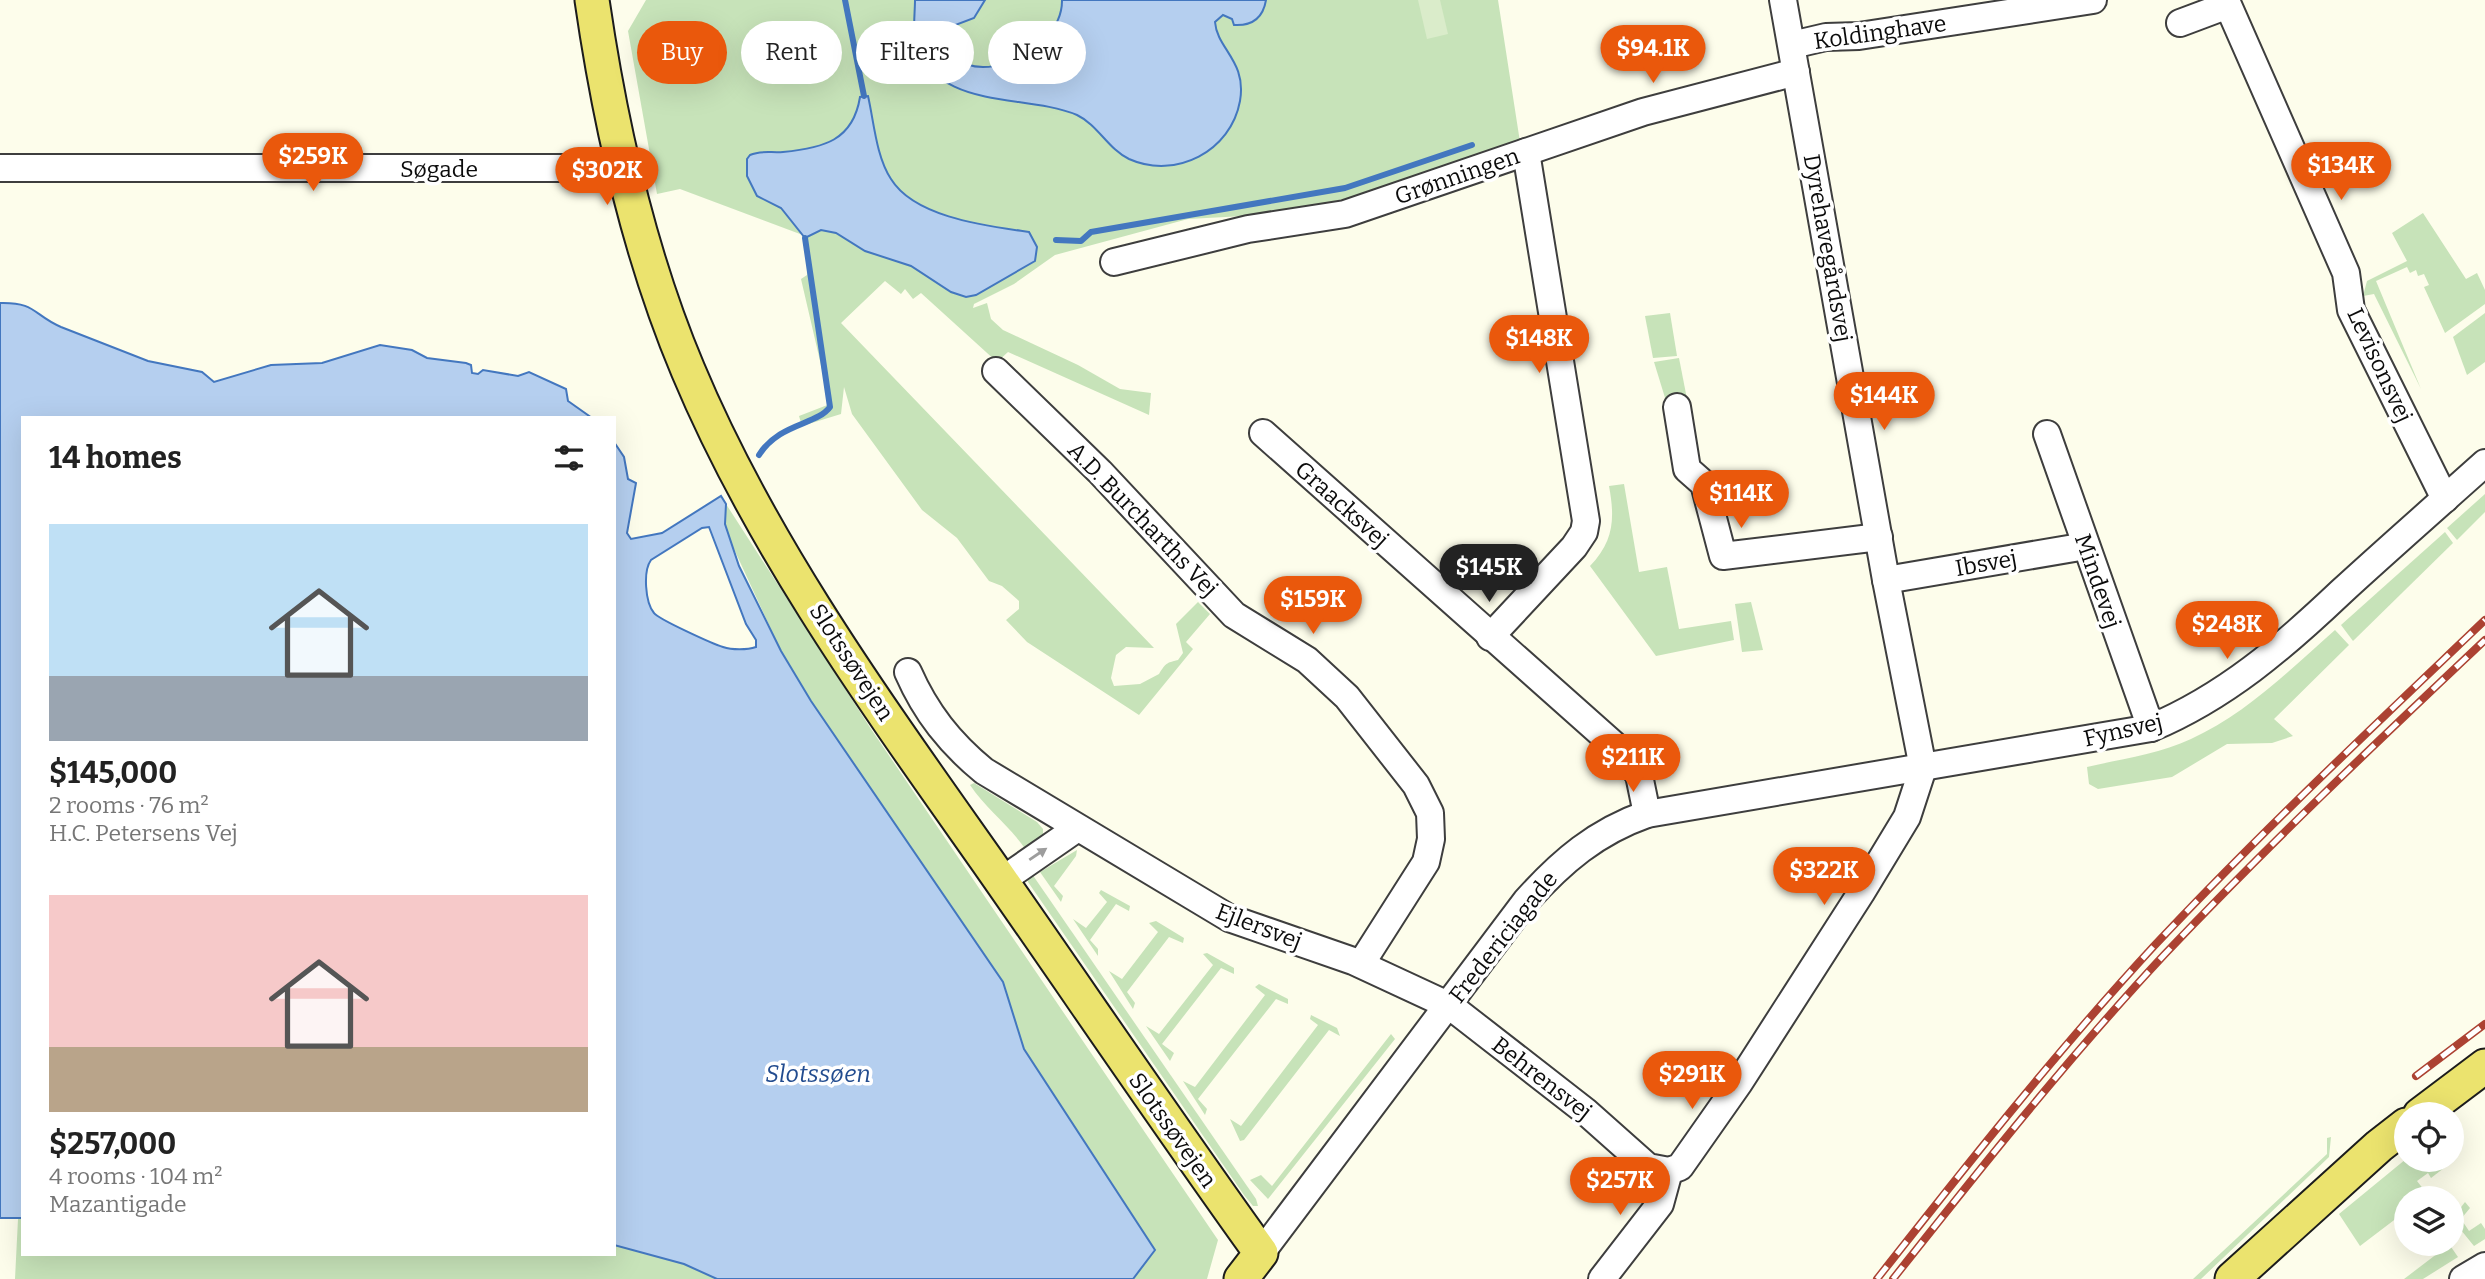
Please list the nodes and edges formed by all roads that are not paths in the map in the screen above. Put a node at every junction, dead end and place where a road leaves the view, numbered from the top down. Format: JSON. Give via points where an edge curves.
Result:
{"nodes":[{"id":1,"x":592,"y":0,"type":"edge"},
{"id":2,"x":1783,"y":0,"type":"edge"},
{"id":3,"x":2093,"y":0,"type":"edge"},
{"id":4,"x":2180,"y":23,"type":"dead end"},
{"id":5,"x":1792,"y":45,"type":"junction"},
{"id":6,"x":1796,"y":72,"type":"junction"},
{"id":7,"x":1526,"y":152,"type":"junction"},
{"id":8,"x":0,"y":168,"type":"edge"},
{"id":9,"x":625,"y":168,"type":"junction"},
{"id":10,"x":1114,"y":262,"type":"dead end"},
{"id":11,"x":996,"y":371,"type":"dead end"},
{"id":12,"x":1676,"y":407,"type":"dead end"},
{"id":13,"x":1263,"y":433,"type":"dead end"},
{"id":14,"x":2047,"y":434,"type":"dead end"},
{"id":15,"x":2485,"y":463,"type":"edge"},
{"id":16,"x":2445,"y":499,"type":"junction"},
{"id":17,"x":1879,"y":537,"type":"junction"},
{"id":18,"x":2086,"y":546,"type":"junction"},
{"id":19,"x":1886,"y":580,"type":"junction"},
{"id":20,"x":1490,"y":637,"type":"junction"},
{"id":21,"x":908,"y":672,"type":"dead end"},
{"id":22,"x":2151,"y":728,"type":"junction"},
{"id":23,"x":1923,"y":768,"type":"junction"},
{"id":24,"x":1647,"y":814,"type":"junction"},
{"id":25,"x":1076,"y":828,"type":"junction"},
{"id":26,"x":1001,"y":880,"type":"junction"},
{"id":27,"x":1361,"y":964,"type":"junction"},
{"id":28,"x":1450,"y":1006,"type":"junction"},
{"id":29,"x":2485,"y":1066,"type":"edge"},
{"id":30,"x":2437,"y":1102,"type":"edge"},
{"id":31,"x":2394,"y":1134,"type":"edge"},
{"id":32,"x":1669,"y":1171,"type":"junction"},
{"id":33,"x":1251,"y":1266,"type":"edge"},
{"id":34,"x":2485,"y":1266,"type":"edge"},
{"id":35,"x":1602,"y":1279,"type":"edge"},
{"id":36,"x":2232,"y":1279,"type":"edge"},
{"id":37,"x":2463,"y":1279,"type":"edge"}],
"edges":[{"from":1,"to":9,"type":"main road","name":"Slotssøvejen"},
{"from":2,"to":5,"type":"street","name":"Dyrehavegårdsvej"},
{"from":3,"to":5,"type":"street","name":"Koldinghave"},
{"from":4,"to":16,"type":"street","name":"Levisonsvej","via":[[2228,5],[2346,273],[2351,310]]},
{"from":5,"to":6,"type":"street","name":"Dyrehavegårdsvej"},
{"from":6,"to":7,"type":"street","name":"Grønningen","via":[[1643,111]]},
{"from":6,"to":17,"type":"street","name":"Dyrehavegårdsvej"},
{"from":7,"to":10,"type":"street","name":"Grønningen","via":[[1345,214],[1248,229]]},
{"from":7,"to":20,"type":"street","via":[[1586,521],[1574,547]]},
{"from":8,"to":9,"type":"street","name":"Søgade"},
{"from":9,"to":26,"type":"main road","name":"Slotssøvejen","via":[[667,315],[720,441],[770,534],[835,638]]},
{"from":11,"to":27,"type":"street","name":"A.D. Burcharths Vej","via":[[1100,472],[1234,615],[1307,660],[1347,697],[1416,785],[1430,813],[1426,862]]},
{"from":12,"to":17,"type":"street","via":[[1687,469],[1704,484],[1723,556]]},
{"from":13,"to":20,"type":"street","name":"Graacksvej"},
{"from":14,"to":18,"type":"street","name":"Mindevej"},
{"from":15,"to":16,"type":"street","name":"Fynsvej"},
{"from":16,"to":22,"type":"street","name":"Fynsvej","via":[[2244,678]]},
{"from":17,"to":19,"type":"street","name":"Dyrehavegårdsvej"},
{"from":18,"to":19,"type":"street","name":"Ibsvej"},
{"from":18,"to":22,"type":"street","name":"Mindevej"},
{"from":19,"to":23,"type":"street","name":"Dyrehavegårdsvej"},
{"from":20,"to":24,"type":"street","name":"Graacksvej","via":[[1622,752],[1639,775]]},
{"from":21,"to":25,"type":"street","name":"Ejlersvej","via":[[923,705],[956,748],[984,771]]},
{"from":22,"to":23,"type":"street","name":"Fynsvej"},
{"from":23,"to":24,"type":"street","name":"Fredericiagade"},
{"from":23,"to":32,"type":"street","via":[[1907,817],[1861,892],[1687,1161]]},
{"from":24,"to":28,"type":"street","name":"Fredericiagade","via":[[1617,825],[1558,865],[1526,901]]},
{"from":26,"to":25,"type":"street","one_way":true},
{"from":25,"to":27,"type":"street","name":"Ejlersvej","via":[[1229,918]]},
{"from":26,"to":33,"type":"main road","name":"Slotssøvejen","via":[[1121,1058]]},
{"from":27,"to":28,"type":"street","name":"Ejlersvej"},
{"from":28,"to":32,"type":"street","name":"Behrensvej","via":[[1585,1111],[1648,1167]]},
{"from":28,"to":33,"type":"street","name":"Fredericiagade"},
{"from":29,"to":30,"type":"main road"},
{"from":31,"to":36,"type":"main road"},
{"from":32,"to":35,"type":"street","via":[[1660,1205]]},
{"from":34,"to":37,"type":"street"}]}
